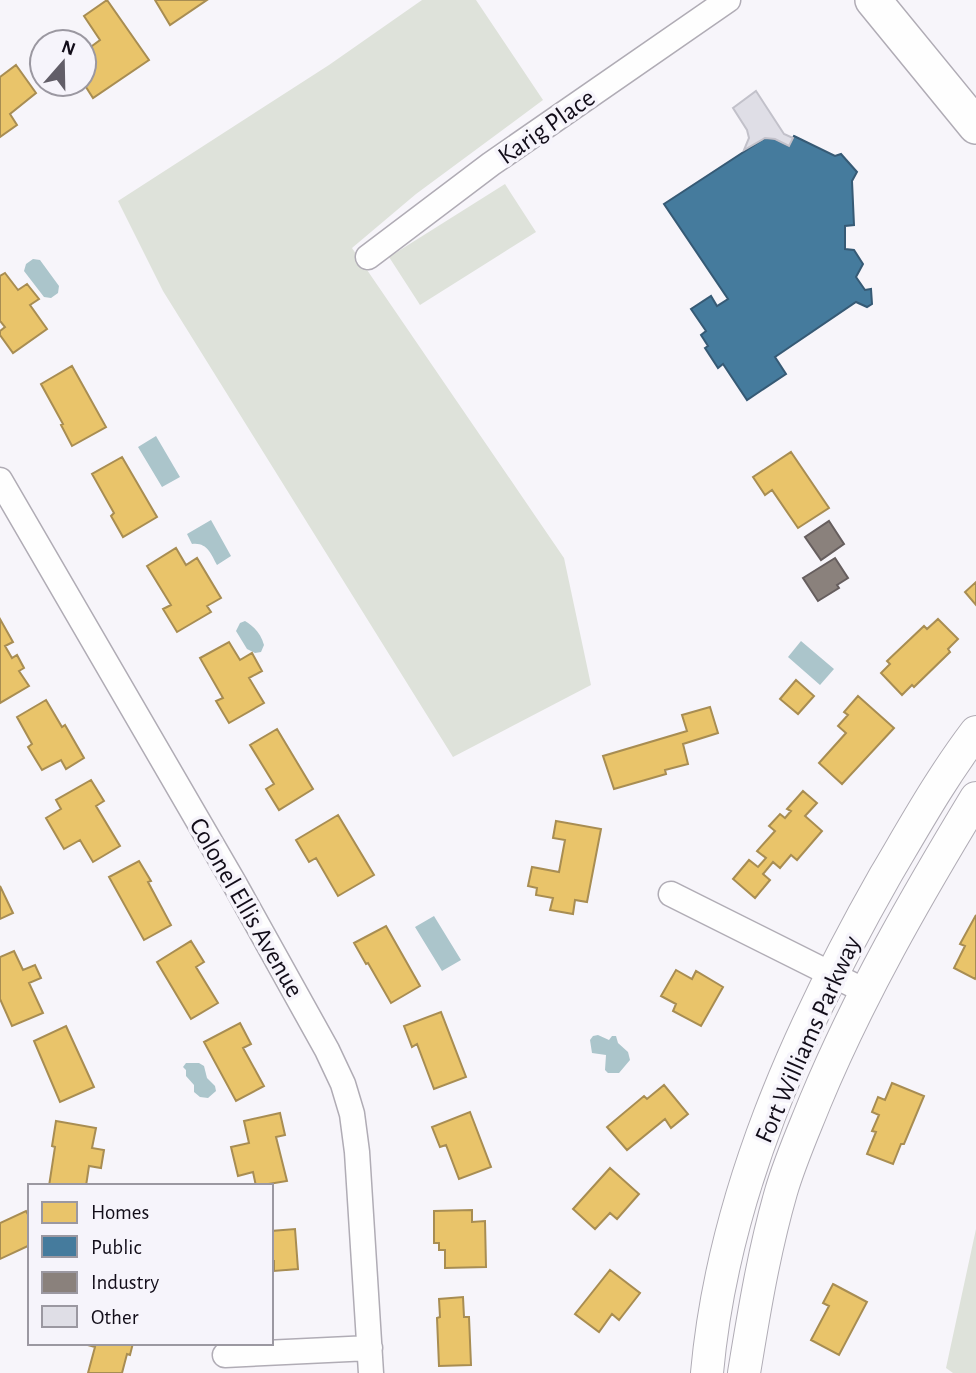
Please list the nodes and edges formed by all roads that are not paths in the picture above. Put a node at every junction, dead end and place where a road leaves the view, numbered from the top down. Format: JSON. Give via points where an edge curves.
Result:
{"nodes":[{"id":1,"x":728,"y":0,"type":"edge"},
{"id":2,"x":873,"y":0,"type":"edge"},
{"id":3,"x":976,"y":126,"type":"edge"},
{"id":4,"x":368,"y":257,"type":"dead end"},
{"id":5,"x":0,"y":480,"type":"edge"},
{"id":6,"x":976,"y":732,"type":"edge"},
{"id":7,"x":976,"y":799,"type":"edge"},
{"id":8,"x":671,"y":894,"type":"dead end"},
{"id":9,"x":831,"y":974,"type":"junction"},
{"id":10,"x":865,"y":991,"type":"junction"},
{"id":11,"x":370,"y":1348,"type":"junction"},
{"id":12,"x":225,"y":1355,"type":"dead end"},
{"id":13,"x":371,"y":1373,"type":"edge"},
{"id":14,"x":707,"y":1373,"type":"edge"},
{"id":15,"x":744,"y":1373,"type":"edge"}],
"edges":[{"from":1,"to":4,"type":"street","name":"Karig Place","via":[[492,164]]},
{"from":2,"to":3,"type":"main road"},
{"from":5,"to":11,"type":"street","name":"Colonel Ellis Avenue","via":[[240,893],[343,1084],[357,1152]]},
{"from":6,"to":9,"type":"street","name":"Fort Williams Parkway","via":[[948,768]]},
{"from":7,"to":10,"type":"street","name":"Fort Williams Parkway"},
{"from":8,"to":9,"type":"street"},
{"from":9,"to":10,"type":"street"},
{"from":9,"to":14,"type":"street","name":"Fort Williams Parkway","via":[[782,1082],[743,1193],[727,1252]]},
{"from":10,"to":15,"type":"street","name":"Fort Williams Parkway","via":[[782,1190]]},
{"from":11,"to":12,"type":"street"},
{"from":11,"to":13,"type":"street","name":"Colonel Ellis Avenue"}]}
